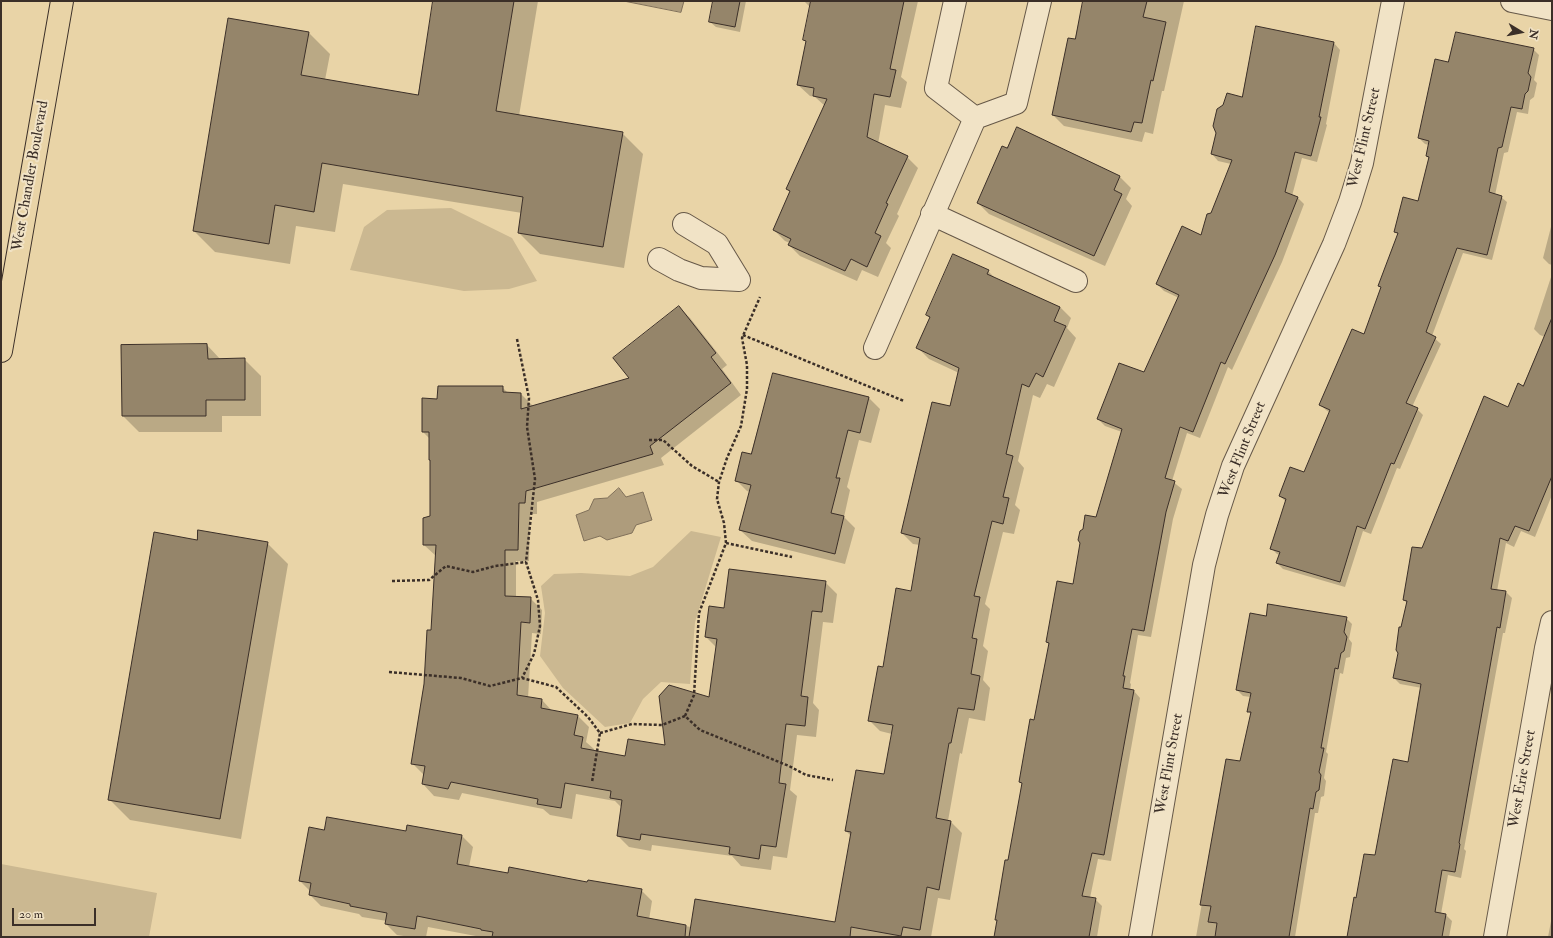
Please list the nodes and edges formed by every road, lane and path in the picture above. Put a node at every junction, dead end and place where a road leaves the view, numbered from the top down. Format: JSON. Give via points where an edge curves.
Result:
{"nodes":[{"id":1,"x":62,"y":1,"type":"edge"},
{"id":2,"x":955,"y":1,"type":"edge"},
{"id":3,"x":1040,"y":1,"type":"edge"},
{"id":4,"x":1393,"y":1,"type":"edge"},
{"id":5,"x":1512,"y":1,"type":"edge"},
{"id":6,"x":1552,"y":9,"type":"edge"},
{"id":7,"x":975,"y":118,"type":"junction"},
{"id":8,"x":932,"y":214,"type":"junction"},
{"id":9,"x":684,"y":224,"type":"dead end"},
{"id":10,"x":9,"y":256,"type":"edge"},
{"id":11,"x":659,"y":259,"type":"dead end"},
{"id":12,"x":1076,"y":281,"type":"dead end"},
{"id":13,"x":762,"y":291,"type":"dead end"},
{"id":14,"x":743,"y":335,"type":"junction"},
{"id":15,"x":517,"y":339,"type":"dead end"},
{"id":16,"x":875,"y":348,"type":"dead end"},
{"id":17,"x":1,"y":351,"type":"edge"},
{"id":18,"x":904,"y":401,"type":"dead end"},
{"id":19,"x":649,"y":440,"type":"dead end"},
{"id":20,"x":719,"y":482,"type":"junction"},
{"id":21,"x":726,"y":543,"type":"junction"},
{"id":22,"x":792,"y":557,"type":"dead end"},
{"id":23,"x":526,"y":562,"type":"junction"},
{"id":24,"x":392,"y":581,"type":"dead end"},
{"id":25,"x":1552,"y":622,"type":"edge"},
{"id":26,"x":389,"y":672,"type":"dead end"},
{"id":27,"x":522,"y":678,"type":"junction"},
{"id":28,"x":685,"y":716,"type":"junction"},
{"id":29,"x":600,"y":733,"type":"junction"},
{"id":30,"x":833,"y":780,"type":"dead end"},
{"id":31,"x":592,"y":782,"type":"dead end"},
{"id":32,"x":1140,"y":937,"type":"edge"},
{"id":33,"x":1495,"y":937,"type":"edge"}],
"edges":[{"from":1,"to":10,"type":"main road","name":"West Chandler Boulevard"},
{"from":2,"to":7,"type":"street","via":[[936,88]]},
{"from":3,"to":7,"type":"street","via":[[1016,103]]},
{"from":4,"to":32,"type":"street","name":"West Flint Street","via":[[1362,164],[1350,202],[1334,244],[1233,466],[1217,515],[1204,565]]},
{"from":5,"to":6,"type":"street"},
{"from":7,"to":8,"type":"street"},
{"from":8,"to":12,"type":"street"},
{"from":8,"to":16,"type":"street"},
{"from":9,"to":11,"type":"street","via":[[717,244],[739,280],[701,278]]},
{"from":10,"to":17,"type":"main road","name":"West Chandler Boulevard"},
{"from":13,"to":14,"type":"path"},
{"from":14,"to":18,"type":"path"},
{"from":14,"to":20,"type":"path","via":[[747,389],[741,426]]},
{"from":15,"to":23,"type":"path","via":[[529,398],[527,427],[535,479]]},
{"from":19,"to":20,"type":"path","via":[[663,440],[692,466]]},
{"from":20,"to":21,"type":"path","via":[[717,499],[724,523]]},
{"from":21,"to":22,"type":"path"},
{"from":21,"to":28,"type":"path","via":[[699,613],[694,696]]},
{"from":23,"to":24,"type":"path","via":[[473,572],[446,566],[429,580]]},
{"from":23,"to":27,"type":"path","via":[[538,600],[540,626],[534,654]]},
{"from":25,"to":33,"type":"street","name":"West Erie Street"},
{"from":26,"to":27,"type":"path","via":[[461,678],[490,686]]},
{"from":27,"to":29,"type":"path","via":[[556,687],[588,717]]},
{"from":28,"to":29,"type":"path","via":[[662,725],[632,724]]},
{"from":28,"to":30,"type":"path","via":[[700,730],[806,775]]},
{"from":29,"to":31,"type":"path"}]}
